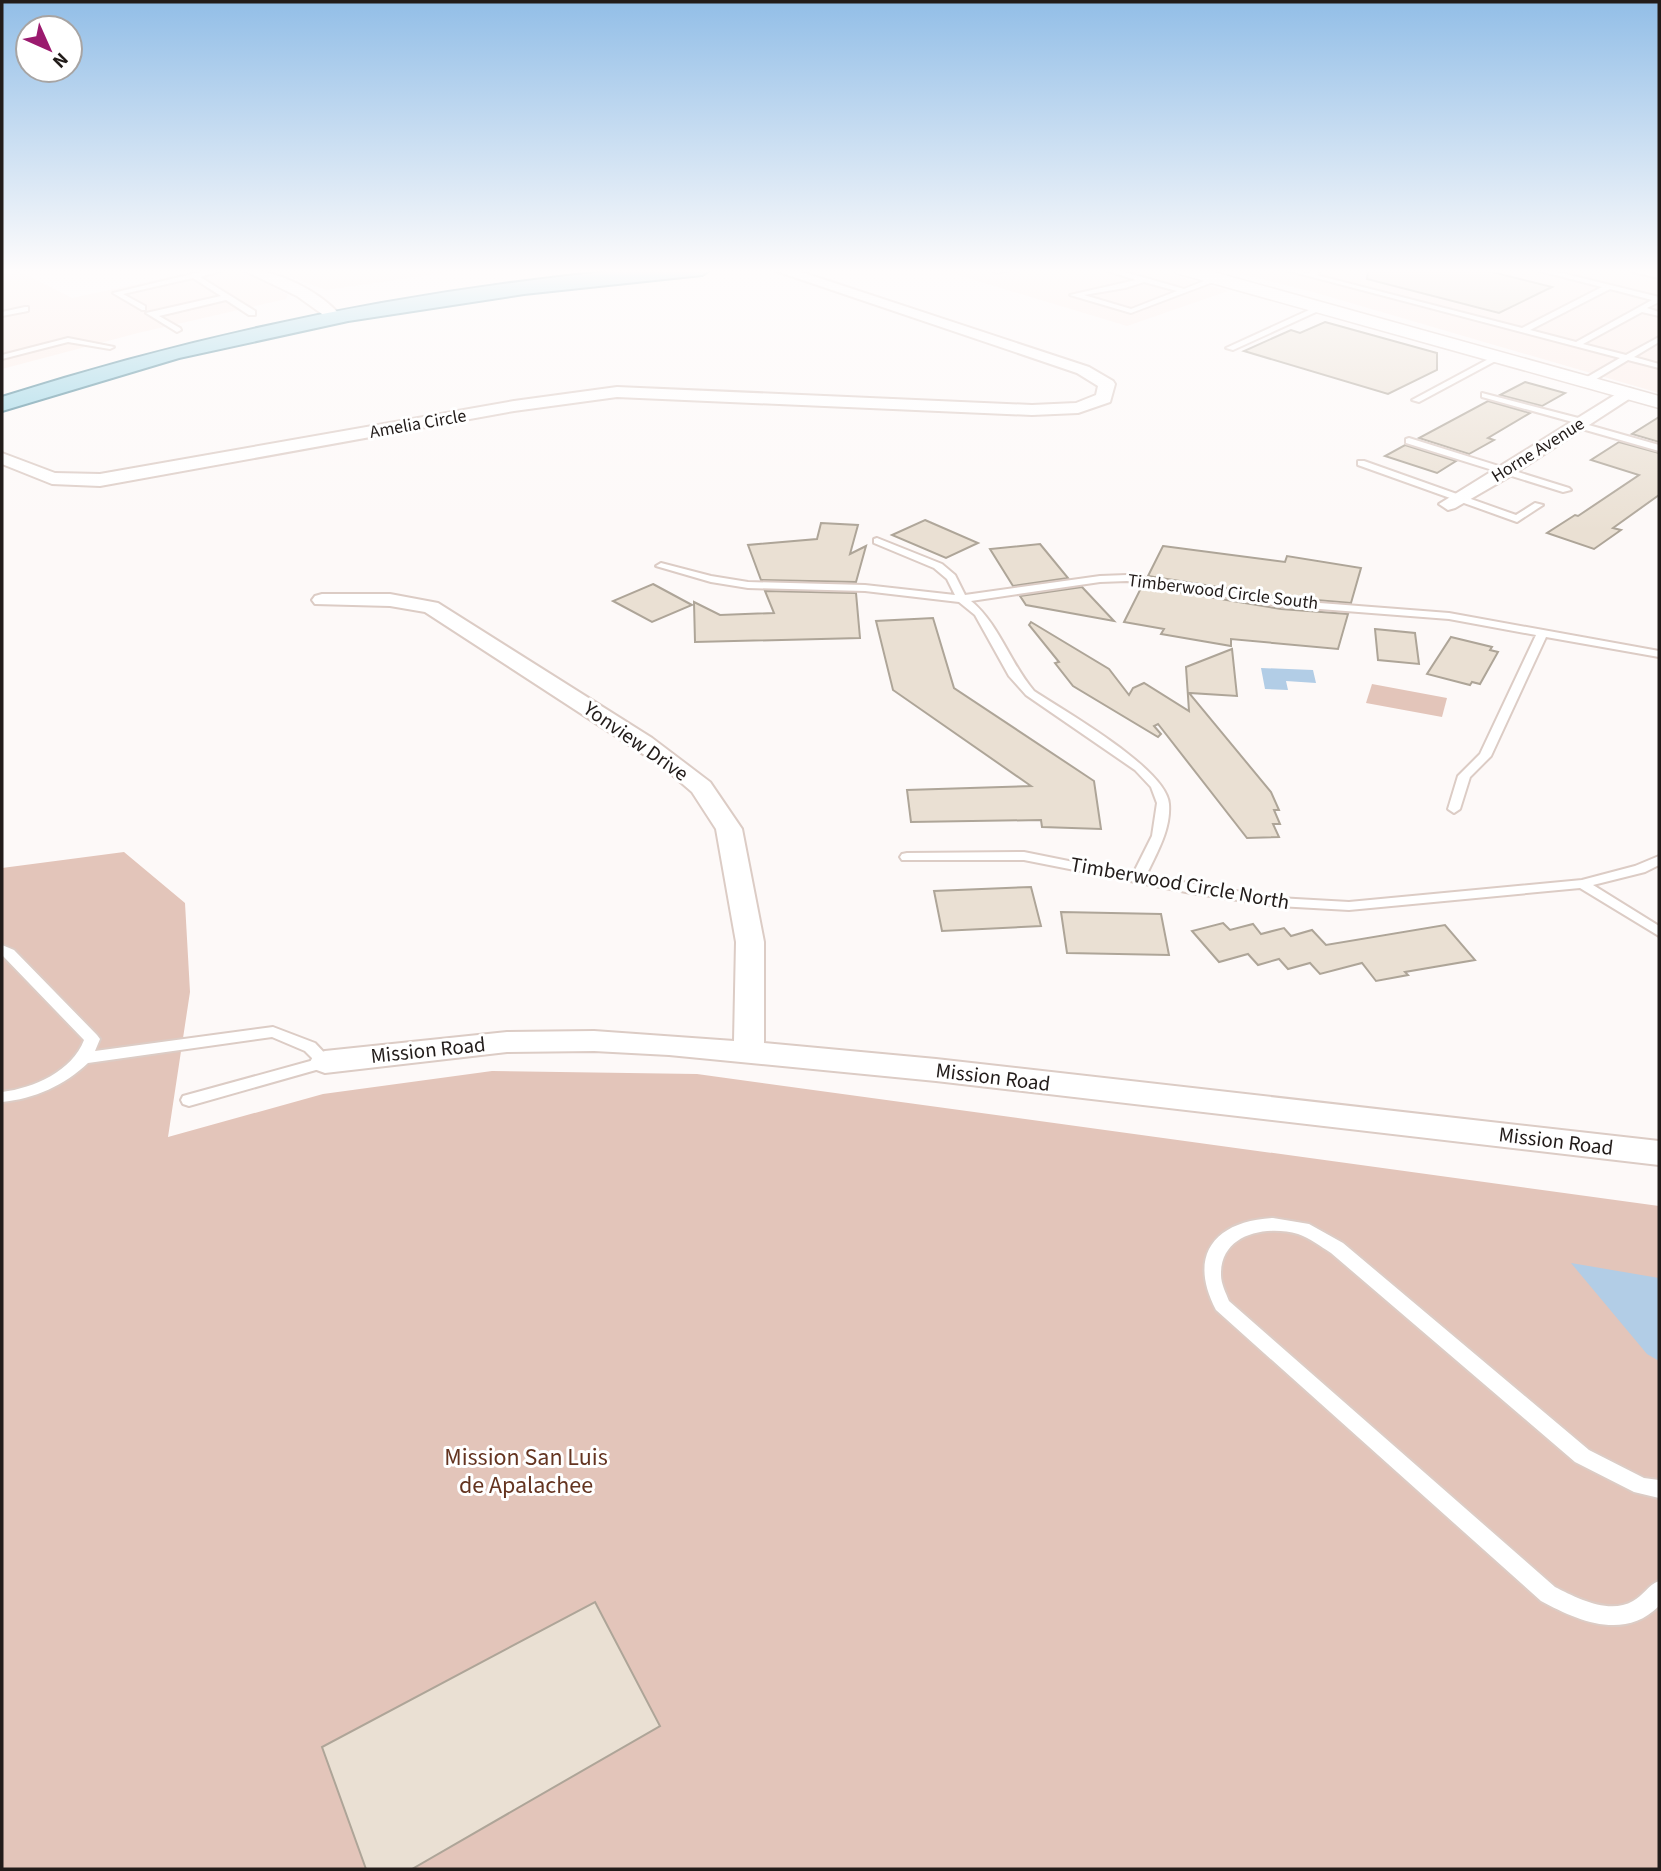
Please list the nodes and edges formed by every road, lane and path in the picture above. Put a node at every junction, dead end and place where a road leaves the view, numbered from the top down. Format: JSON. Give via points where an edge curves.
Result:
{"nodes":[{"id":1,"x":79,"y":356,"type":"edge"},
{"id":2,"x":157,"y":356,"type":"edge"},
{"id":3,"x":1041,"y":356,"type":"edge"},
{"id":4,"x":1491,"y":356,"type":"edge"},
{"id":5,"x":1620,"y":356,"type":"edge"},
{"id":6,"x":1630,"y":356,"type":"edge"},
{"id":7,"x":1497,"y":358,"type":"junction"},
{"id":8,"x":1627,"y":358,"type":"junction"},
{"id":9,"x":1659,"y":366,"type":"edge"},
{"id":10,"x":2,"y":378,"type":"edge"},
{"id":11,"x":1585,"y":382,"type":"junction"},
{"id":12,"x":1626,"y":393,"type":"junction"},
{"id":13,"x":1485,"y":395,"type":"dead end"},
{"id":14,"x":1416,"y":400,"type":"dead end"},
{"id":15,"x":1659,"y":402,"type":"edge"},
{"id":16,"x":2,"y":404,"type":"edge"},
{"id":17,"x":1581,"y":424,"type":"junction"},
{"id":18,"x":1409,"y":441,"type":"dead end"},
{"id":19,"x":1659,"y":449,"type":"edge"},
{"id":20,"x":2,"y":458,"type":"edge"},
{"id":21,"x":1361,"y":463,"type":"dead end"},
{"id":22,"x":1506,"y":471,"type":"junction"},
{"id":23,"x":1566,"y":490,"type":"dead end"},
{"id":24,"x":1455,"y":501,"type":"junction"},
{"id":25,"x":1538,"y":505,"type":"dead end"},
{"id":26,"x":877,"y":541,"type":"dead end"},
{"id":27,"x":661,"y":566,"type":"dead end"},
{"id":28,"x":962,"y":599,"type":"junction"},
{"id":29,"x":322,"y":600,"type":"dead end"},
{"id":30,"x":1543,"y":632,"type":"junction"},
{"id":31,"x":1659,"y":654,"type":"edge"},
{"id":32,"x":1454,"y":809,"type":"dead end"},
{"id":33,"x":908,"y":857,"type":"dead end"},
{"id":34,"x":1659,"y":860,"type":"edge"},
{"id":35,"x":1138,"y":878,"type":"junction"},
{"id":36,"x":1582,"y":884,"type":"junction"},
{"id":37,"x":1659,"y":932,"type":"edge"},
{"id":38,"x":2,"y":949,"type":"edge"},
{"id":39,"x":749,"y":1050,"type":"junction"},
{"id":40,"x":84,"y":1059,"type":"junction"},
{"id":41,"x":325,"y":1062,"type":"junction"},
{"id":42,"x":2,"y":1097,"type":"edge"},
{"id":43,"x":189,"y":1100,"type":"dead end"},
{"id":44,"x":1659,"y":1153,"type":"edge"},
{"id":45,"x":1659,"y":1489,"type":"edge"},
{"id":46,"x":1659,"y":1591,"type":"edge"}],
"edges":[{"from":1,"to":10,"type":"main road"},
{"from":2,"to":16,"type":"main road"},
{"from":3,"to":20,"type":"street","name":"Amelia Circle","via":[[1083,370],[1107,384],[1104,398],[1093,404],[1032,410],[617,392],[100,480],[52,478]]},
{"from":4,"to":7,"type":"street"},
{"from":5,"to":8,"type":"lane"},
{"from":6,"to":8,"type":"lane"},
{"from":7,"to":11,"type":"street"},
{"from":7,"to":14,"type":"lane"},
{"from":8,"to":9,"type":"lane"},
{"from":8,"to":11,"type":"lane"},
{"from":11,"to":12,"type":"street"},
{"from":12,"to":15,"type":"street"},
{"from":12,"to":17,"type":"street","name":"Horne Avenue"},
{"from":13,"to":17,"type":"lane"},
{"from":17,"to":19,"type":"lane"},
{"from":17,"to":22,"type":"street","name":"Horne Avenue"},
{"from":18,"to":22,"type":"lane"},
{"from":21,"to":24,"type":"lane"},
{"from":22,"to":23,"type":"lane"},
{"from":22,"to":24,"type":"street","name":"Horne Avenue"},
{"from":24,"to":25,"type":"lane","via":[[1517,519]]},
{"from":26,"to":28,"type":"lane","via":[[938,566],[951,577]]},
{"from":27,"to":28,"type":"lane","name":"Timberwood Circle South","via":[[748,585],[865,589]]},
{"from":28,"to":30,"type":"lane","name":"Timberwood Circle South","via":[[1127,578],[1258,600],[1449,616]]},
{"from":28,"to":35,"type":"lane","via":[[979,613],[1015,676],[1030,693],[1139,767],[1157,786],[1163,803],[1158,836]]},
{"from":29,"to":39,"type":"street","name":"Yonview Drive","via":[[390,600],[431,607],[644,743],[701,786],[729,829],[739,875],[750,942]]},
{"from":30,"to":31,"type":"lane","name":"Timberwood Circle South"},
{"from":30,"to":32,"type":"lane","via":[[1485,757],[1464,776]]},
{"from":33,"to":35,"type":"lane","name":"Timberwood Circle North","via":[[1024,856]]},
{"from":34,"to":36,"type":"lane","name":"Timberwood Circle North"},
{"from":35,"to":36,"type":"lane","name":"Timberwood Circle North","via":[[1278,902],[1349,906]]},
{"from":36,"to":37,"type":"lane"},
{"from":38,"to":40,"type":"lane","via":[[92,1040]]},
{"from":39,"to":41,"type":"street","name":"Mission Road","via":[[594,1041],[507,1042]]},
{"from":39,"to":44,"type":"street","name":"Mission Road"},
{"from":40,"to":41,"type":"lane","via":[[273,1032],[310,1047]]},
{"from":40,"to":42,"type":"lane","via":[[15,1097]]},
{"from":41,"to":43,"type":"lane"},
{"from":45,"to":46,"type":"lane","via":[[1641,1486],[1582,1456],[1337,1248],[1304,1230],[1275,1223],[1254,1225],[1231,1233],[1217,1251],[1212,1276],[1222,1305],[1548,1594],[1584,1612],[1613,1616],[1640,1609]]}]}
